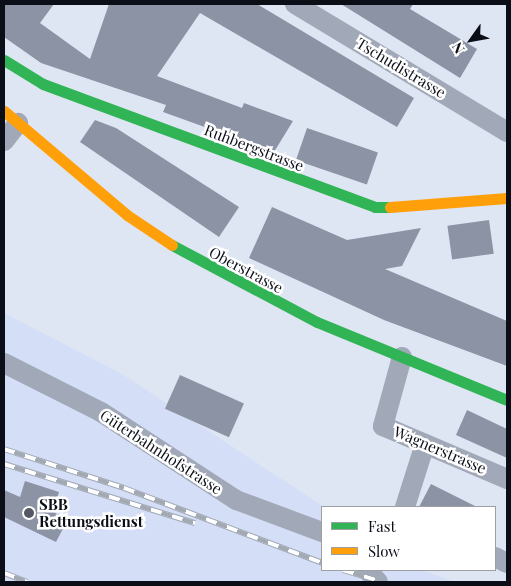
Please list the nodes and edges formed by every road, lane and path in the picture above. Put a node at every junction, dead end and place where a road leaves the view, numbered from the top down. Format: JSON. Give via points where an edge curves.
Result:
{"nodes":[{"id":1,"x":295,"y":4,"type":"edge"},
{"id":2,"x":4,"y":60,"type":"edge"},
{"id":3,"x":11,"y":117,"type":"edge"},
{"id":4,"x":507,"y":132,"type":"edge"},
{"id":5,"x":4,"y":140,"type":"edge"},
{"id":6,"x":507,"y":198,"type":"edge"},
{"id":7,"x":402,"y":357,"type":"junction"},
{"id":8,"x":4,"y":363,"type":"edge"},
{"id":9,"x":507,"y":400,"type":"edge"},
{"id":10,"x":425,"y":444,"type":"junction"},
{"id":11,"x":507,"y":479,"type":"edge"},
{"id":12,"x":405,"y":506,"type":"edge"},
{"id":13,"x":321,"y":532,"type":"edge"},
{"id":14,"x":368,"y":571,"type":"edge"},
{"id":15,"x":378,"y":582,"type":"edge"}],
"edges":[{"from":1,"to":4,"type":"street","name":"Tschudistrasse"},
{"from":2,"to":6,"type":"street","name":"Ruhbergstrasse","via":[[43,84],[375,207]]},
{"from":3,"to":5,"type":"street"},
{"from":3,"to":7,"type":"street","name":"Oberstrasse","via":[[120,209],[185,254],[281,305]]},
{"from":7,"to":9,"type":"street","name":"Oberstrasse"},
{"from":7,"to":10,"type":"street","name":"Wagnerstrasse","via":[[382,426]]},
{"from":8,"to":13,"type":"street","name":"Güterbahnhofstrasse","via":[[101,412],[236,500]]},
{"from":10,"to":11,"type":"street","name":"Wagnerstrasse"},
{"from":10,"to":12,"type":"street"},
{"from":14,"to":15,"type":"street"}]}
